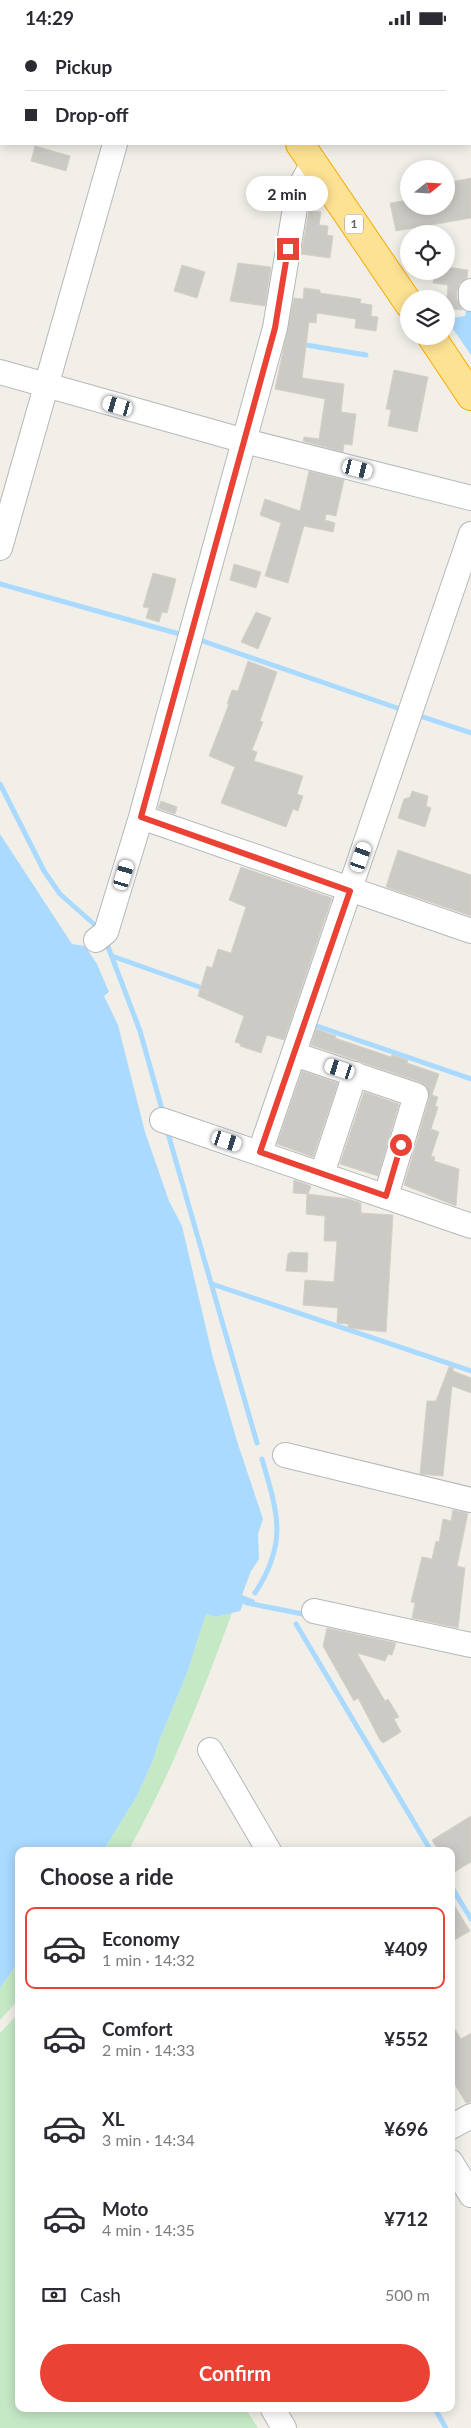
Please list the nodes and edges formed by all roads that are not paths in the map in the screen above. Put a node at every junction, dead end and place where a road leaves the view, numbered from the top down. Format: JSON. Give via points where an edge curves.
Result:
{"nodes":[{"id":1,"x":115,"y":145,"type":"edge"},
{"id":2,"x":306,"y":153,"type":"edge"},
{"id":3,"x":400,"y":291,"type":"edge"},
{"id":4,"x":471,"y":291,"type":"edge"},
{"id":5,"x":471,"y":299,"type":"edge"},
{"id":6,"x":436,"y":345,"type":"edge"},
{"id":7,"x":0,"y":372,"type":"edge"},
{"id":8,"x":46,"y":385,"type":"junction"},
{"id":9,"x":471,"y":396,"type":"edge"},
{"id":10,"x":245,"y":441,"type":"junction"},
{"id":11,"x":471,"y":498,"type":"edge"},
{"id":12,"x":471,"y":534,"type":"edge"},
{"id":13,"x":0,"y":547,"type":"edge"},
{"id":14,"x":141,"y":817,"type":"junction"},
{"id":15,"x":350,"y":891,"type":"junction"},
{"id":16,"x":471,"y":931,"type":"edge"},
{"id":17,"x":96,"y":940,"type":"dead end"},
{"id":18,"x":294,"y":1054,"type":"junction"},
{"id":19,"x":355,"y":1074,"type":"junction"},
{"id":20,"x":162,"y":1120,"type":"dead end"},
{"id":21,"x":260,"y":1152,"type":"junction"},
{"id":22,"x":322,"y":1173,"type":"junction"},
{"id":23,"x":386,"y":1196,"type":"junction"},
{"id":24,"x":471,"y":1226,"type":"edge"},
{"id":25,"x":285,"y":1455,"type":"dead end"},
{"id":26,"x":471,"y":1500,"type":"edge"},
{"id":27,"x":314,"y":1611,"type":"dead end"},
{"id":28,"x":471,"y":1645,"type":"edge"},
{"id":29,"x":210,"y":1750,"type":"dead end"},
{"id":30,"x":267,"y":1847,"type":"edge"},
{"id":31,"x":471,"y":2115,"type":"edge"},
{"id":32,"x":455,"y":2125,"type":"edge"},
{"id":33,"x":455,"y":2169,"type":"edge"},
{"id":34,"x":471,"y":2195,"type":"edge"},
{"id":35,"x":275,"y":2412,"type":"edge"},
{"id":36,"x":284,"y":2428,"type":"edge"}],
"edges":[{"from":1,"to":8,"type":"street"},
{"from":2,"to":3,"type":"highway","number":"1"},
{"from":2,"to":10,"type":"street","via":[[275,328]]},
{"from":4,"to":5,"type":"street"},
{"from":6,"to":9,"type":"highway"},
{"from":7,"to":8,"type":"street"},
{"from":8,"to":10,"type":"street"},
{"from":8,"to":13,"type":"street"},
{"from":10,"to":11,"type":"street"},
{"from":10,"to":14,"type":"street"},
{"from":12,"to":15,"type":"street"},
{"from":14,"to":15,"type":"street"},
{"from":14,"to":17,"type":"street","via":[[106,932]]},
{"from":15,"to":16,"type":"street"},
{"from":15,"to":18,"type":"street"},
{"from":18,"to":19,"type":"street"},
{"from":18,"to":21,"type":"street"},
{"from":19,"to":22,"type":"street"},
{"from":19,"to":23,"type":"street","via":[[416,1095]]},
{"from":20,"to":21,"type":"street"},
{"from":21,"to":22,"type":"street"},
{"from":22,"to":23,"type":"street"},
{"from":23,"to":24,"type":"street"},
{"from":25,"to":26,"type":"street"},
{"from":27,"to":28,"type":"street"},
{"from":29,"to":30,"type":"street"},
{"from":31,"to":32,"type":"street"},
{"from":33,"to":34,"type":"street"},
{"from":35,"to":36,"type":"street"}]}
